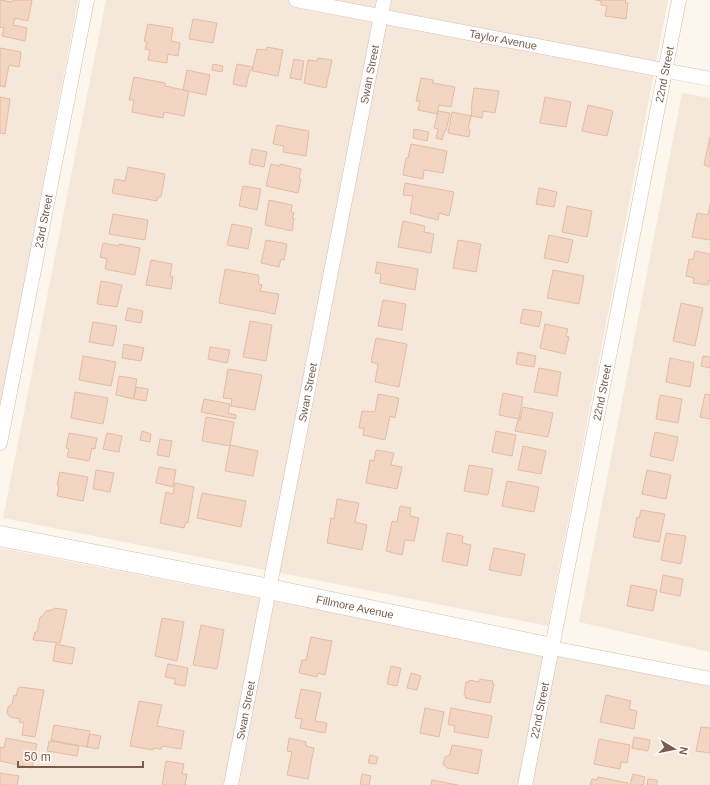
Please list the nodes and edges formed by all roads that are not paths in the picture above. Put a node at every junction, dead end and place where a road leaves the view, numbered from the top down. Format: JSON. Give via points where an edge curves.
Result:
{"nodes":[{"id":1,"x":87,"y":0,"type":"edge"},
{"id":2,"x":296,"y":0,"type":"edge"},
{"id":3,"x":384,"y":0,"type":"edge"},
{"id":4,"x":679,"y":0,"type":"edge"},
{"id":5,"x":381,"y":16,"type":"junction"},
{"id":6,"x":665,"y":70,"type":"junction"},
{"id":7,"x":710,"y":79,"type":"edge"},
{"id":8,"x":0,"y":443,"type":"edge"},
{"id":9,"x":0,"y":536,"type":"edge"},
{"id":10,"x":269,"y":589,"type":"junction"},
{"id":11,"x":552,"y":648,"type":"junction"},
{"id":12,"x":710,"y":679,"type":"edge"},
{"id":13,"x":231,"y":785,"type":"edge"},
{"id":14,"x":525,"y":785,"type":"edge"}],
"edges":[{"from":1,"to":8,"type":"street","name":"23rd Street"},
{"from":2,"to":5,"type":"street","name":"Taylor Avenue"},
{"from":3,"to":5,"type":"street","name":"Swan Street"},
{"from":4,"to":6,"type":"street","name":"22nd Street"},
{"from":5,"to":6,"type":"street","name":"Taylor Avenue"},
{"from":5,"to":10,"type":"street","name":"Swan Street"},
{"from":6,"to":7,"type":"street","name":"Taylor Avenue"},
{"from":6,"to":11,"type":"street","name":"22nd Street"},
{"from":9,"to":10,"type":"street","name":"Fillmore Avenue"},
{"from":10,"to":11,"type":"street","name":"Fillmore Avenue"},
{"from":10,"to":13,"type":"street","name":"Swan Street"},
{"from":11,"to":12,"type":"street","name":"Fillmore Avenue"},
{"from":11,"to":14,"type":"street","name":"22nd Street"}]}
